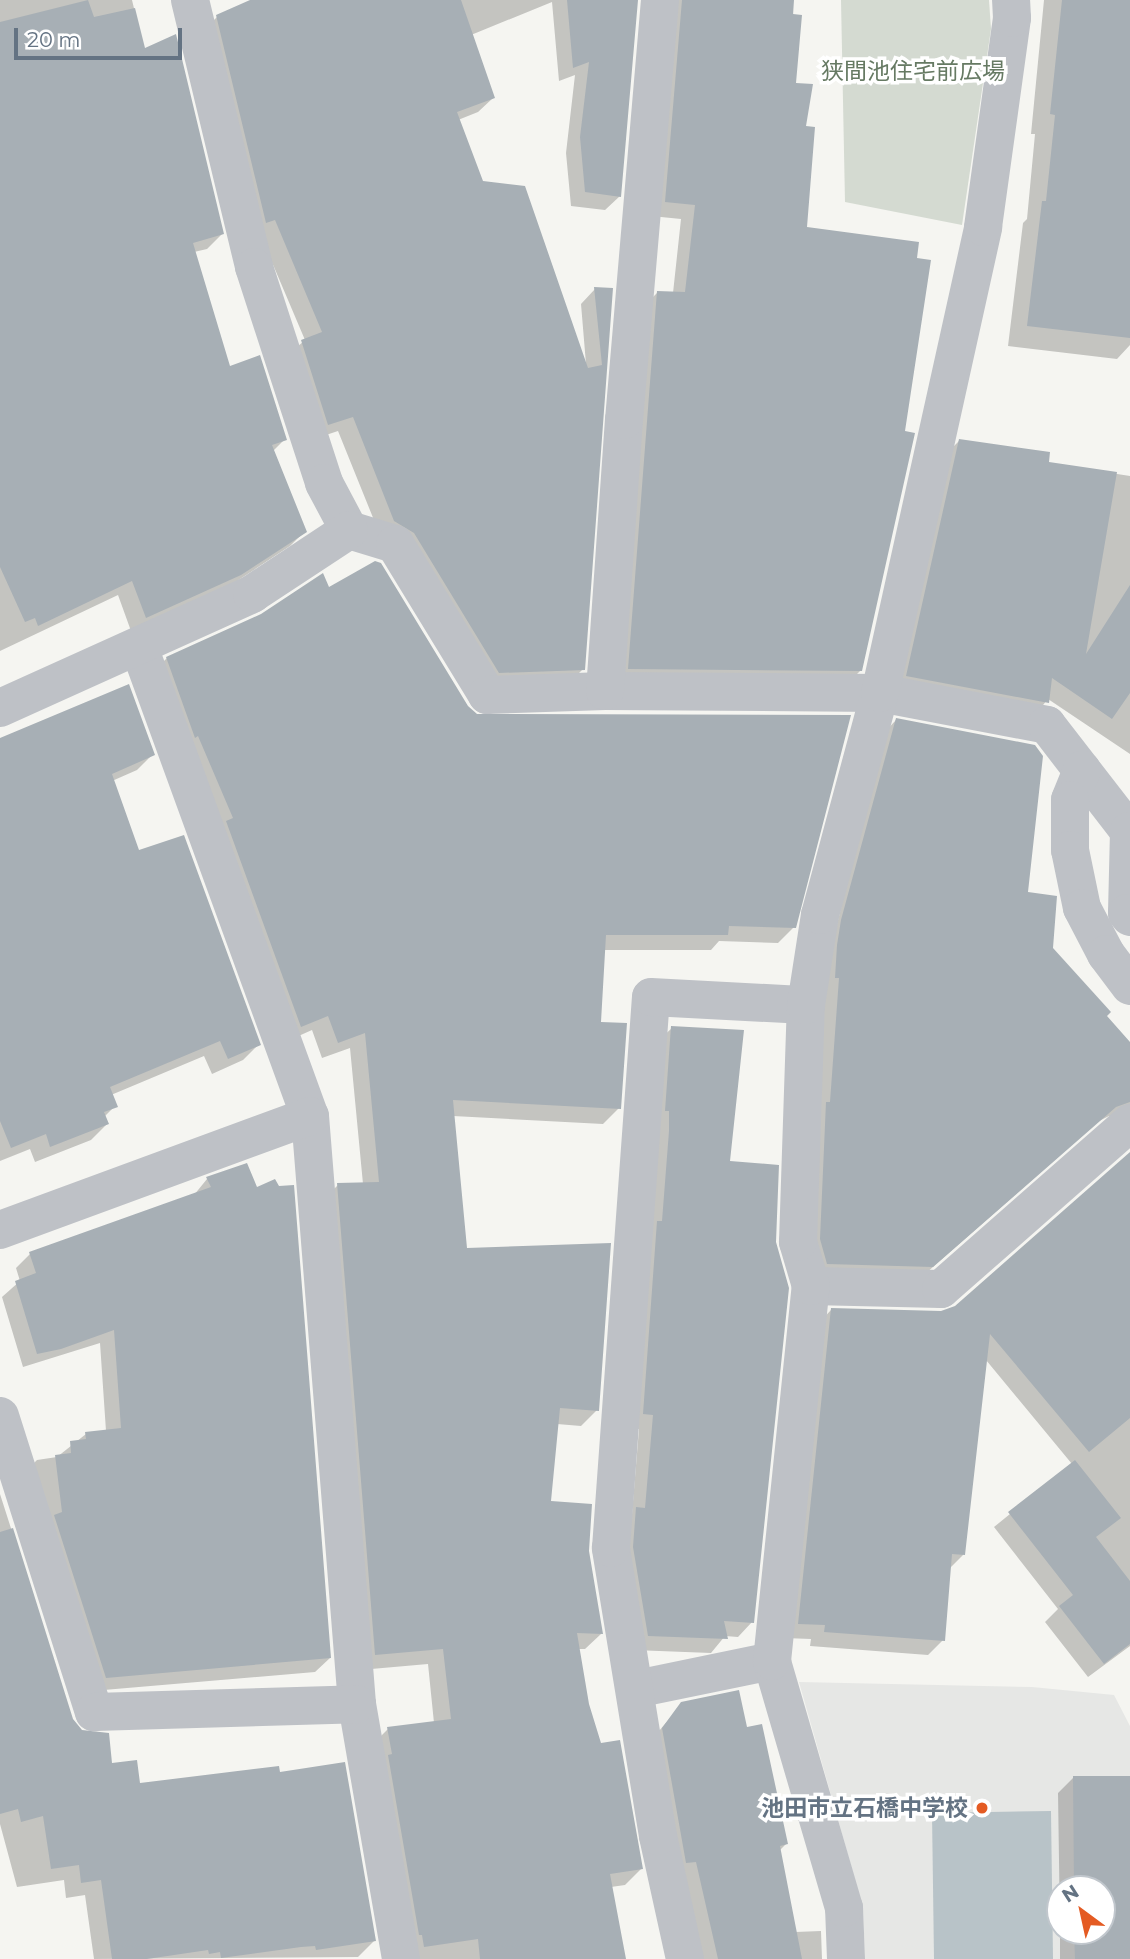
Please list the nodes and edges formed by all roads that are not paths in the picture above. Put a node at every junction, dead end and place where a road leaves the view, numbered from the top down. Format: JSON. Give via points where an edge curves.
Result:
{"nodes":[{"id":1,"x":190,"y":0,"type":"edge"},
{"id":2,"x":660,"y":0,"type":"edge"},
{"id":3,"x":1011,"y":0,"type":"edge"},
{"id":4,"x":349,"y":530,"type":"junction"},
{"id":5,"x":139,"y":647,"type":"junction"},
{"id":6,"x":606,"y":691,"type":"junction"},
{"id":7,"x":880,"y":692,"type":"junction"},
{"id":8,"x":0,"y":708,"type":"edge"},
{"id":9,"x":1082,"y":770,"type":"junction"},
{"id":10,"x":1130,"y":917,"type":"edge"},
{"id":11,"x":1130,"y":986,"type":"edge"},
{"id":12,"x":806,"y":1005,"type":"junction"},
{"id":13,"x":310,"y":1116,"type":"junction"},
{"id":14,"x":1130,"y":1123,"type":"edge"},
{"id":15,"x":3,"y":1222,"type":"edge"},
{"id":16,"x":811,"y":1286,"type":"junction"},
{"id":17,"x":0,"y":1416,"type":"edge"},
{"id":18,"x":772,"y":1661,"type":"junction"},
{"id":19,"x":636,"y":1689,"type":"junction"},
{"id":20,"x":357,"y":1704,"type":"junction"},
{"id":21,"x":401,"y":1959,"type":"edge"},
{"id":22,"x":685,"y":1959,"type":"edge"},
{"id":23,"x":846,"y":1959,"type":"edge"}],
"edges":[{"from":1,"to":4,"type":"street","via":[[254,267],[324,484]]},
{"from":2,"to":6,"type":"street"},
{"from":3,"to":7,"type":"street","via":[[983,226]]},
{"from":4,"to":5,"type":"street","via":[[252,594]]},
{"from":4,"to":6,"type":"street","via":[[395,544],[487,695]]},
{"from":5,"to":8,"type":"street"},
{"from":5,"to":13,"type":"street"},
{"from":6,"to":7,"type":"street"},
{"from":7,"to":9,"type":"street","via":[[1047,725]]},
{"from":7,"to":12,"type":"street","via":[[820,915]]},
{"from":9,"to":10,"type":"street","via":[[1129,831]]},
{"from":9,"to":11,"type":"street","via":[[1070,800],[1070,850],[1082,908],[1106,954]]},
{"from":12,"to":16,"type":"street","via":[[798,1242]]},
{"from":12,"to":19,"type":"street","via":[[651,998],[611,1548]]},
{"from":13,"to":15,"type":"street"},
{"from":13,"to":20,"type":"street"},
{"from":14,"to":16,"type":"street","via":[[942,1289]]},
{"from":16,"to":18,"type":"street"},
{"from":17,"to":20,"type":"street","via":[[94,1713]]},
{"from":18,"to":19,"type":"street"},
{"from":18,"to":23,"type":"street","via":[[844,1908]]},
{"from":19,"to":22,"type":"street","via":[[658,1836]]},
{"from":20,"to":21,"type":"street"}]}
